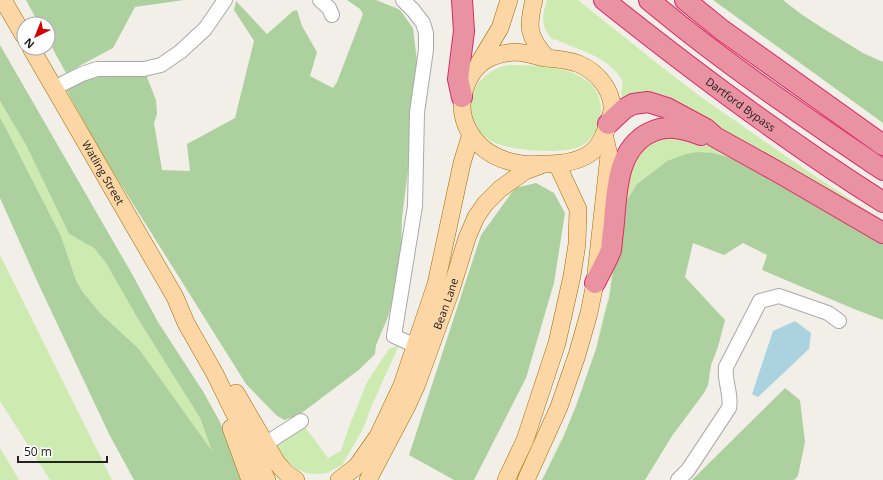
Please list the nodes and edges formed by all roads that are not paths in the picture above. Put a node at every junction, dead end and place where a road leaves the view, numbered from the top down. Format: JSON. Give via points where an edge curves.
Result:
{"nodes":[{"id":1,"x":4,"y":0,"type":"edge"},
{"id":2,"x":225,"y":0,"type":"edge"},
{"id":3,"x":320,"y":0,"type":"edge"},
{"id":4,"x":403,"y":0,"type":"edge"},
{"id":5,"x":462,"y":0,"type":"edge"},
{"id":6,"x":509,"y":0,"type":"edge"},
{"id":7,"x":534,"y":0,"type":"edge"},
{"id":8,"x":604,"y":0,"type":"edge"},
{"id":9,"x":649,"y":0,"type":"edge"},
{"id":10,"x":685,"y":0,"type":"edge"},
{"id":11,"x":332,"y":15,"type":"dead end"},
{"id":12,"x":16,"y":22,"type":"edge"},
{"id":13,"x":36,"y":56,"type":"edge"},
{"id":14,"x":547,"y":58,"type":"junction"},
{"id":15,"x":477,"y":66,"type":"junction"},
{"id":16,"x":54,"y":88,"type":"junction"},
{"id":17,"x":462,"y":97,"type":"junction"},
{"id":18,"x":606,"y":129,"type":"junction"},
{"id":19,"x":471,"y":134,"type":"junction"},
{"id":20,"x":715,"y":137,"type":"junction"},
{"id":21,"x":883,"y":145,"type":"edge"},
{"id":22,"x":557,"y":164,"type":"junction"},
{"id":23,"x":883,"y":170,"type":"edge"},
{"id":24,"x":883,"y":202,"type":"edge"},
{"id":25,"x":883,"y":233,"type":"edge"},
{"id":26,"x":595,"y":283,"type":"junction"},
{"id":27,"x":175,"y":297,"type":"junction"},
{"id":28,"x":839,"y":321,"type":"dead end"},
{"id":29,"x":416,"y":343,"type":"junction"},
{"id":30,"x":301,"y":421,"type":"dead end"},
{"id":31,"x":265,"y":444,"type":"junction"},
{"id":32,"x":250,"y":480,"type":"edge"},
{"id":33,"x":267,"y":480,"type":"edge"},
{"id":34,"x":296,"y":480,"type":"edge"},
{"id":35,"x":339,"y":480,"type":"edge"},
{"id":36,"x":368,"y":480,"type":"edge"},
{"id":37,"x":506,"y":480,"type":"edge"},
{"id":38,"x":526,"y":480,"type":"edge"},
{"id":39,"x":678,"y":480,"type":"edge"}],
"edges":[{"from":1,"to":12,"type":"main road"},
{"from":2,"to":16,"type":"lane","via":[[205,29],[161,65],[97,69]]},
{"from":3,"to":11,"type":"lane","via":[[329,8]]},
{"from":4,"to":29,"type":"lane","via":[[423,23],[426,32],[418,106],[415,206],[394,336]]},
{"from":5,"to":17,"type":"highway","via":[[464,31],[458,79]]},
{"from":6,"to":15,"type":"main road","via":[[500,28]]},
{"from":7,"to":14,"type":"main road","via":[[530,19],[532,36]]},
{"from":8,"to":24,"type":"highway","name":"Dartford Bypass","via":[[665,49],[783,135]]},
{"from":9,"to":23,"type":"highway","via":[[678,25],[807,119]]},
{"from":10,"to":21,"type":"highway","via":[[722,30]]},
{"from":13,"to":16,"type":"main road","name":"Watling Street"},
{"from":14,"to":15,"type":"main road","via":[[509,53],[490,57]]},
{"from":14,"to":18,"type":"main road","via":[[579,64],[598,77],[607,89],[611,102],[612,111]]},
{"from":15,"to":17,"type":"main road"},
{"from":16,"to":27,"type":"main road","name":"Watling Street"},
{"from":17,"to":19,"type":"main road","via":[[466,126]]},
{"from":18,"to":20,"type":"highway","via":[[628,106],[648,102],[674,111]]},
{"from":18,"to":22,"type":"main road","via":[[597,146],[589,154]]},
{"from":18,"to":26,"type":"main road","via":[[609,155]]},
{"from":19,"to":22,"type":"main road","via":[[484,149],[501,159],[526,165]]},
{"from":19,"to":29,"type":"main road","name":"Bean Lane","via":[[462,163],[436,284]]},
{"from":20,"to":25,"type":"highway"},
{"from":20,"to":26,"type":"highway","via":[[667,128],[645,135],[634,145],[626,156],[620,176],[611,249]]},
{"from":22,"to":36,"type":"main road","name":"Bean Lane","via":[[525,171],[497,191],[478,214],[407,406]]},
{"from":22,"to":37,"type":"main road","via":[[578,209],[577,244],[572,276],[555,351],[525,440]]},
{"from":26,"to":38,"type":"main road","via":[[577,355],[559,407]]},
{"from":27,"to":31,"type":"main road","name":"Watling Street","via":[[185,309]]},
{"from":27,"to":32,"type":"main road","via":[[179,321],[218,396]]},
{"from":27,"to":33,"type":"main road","name":"Watling Street"},
{"from":28,"to":39,"type":"lane","via":[[828,313],[779,296],[760,301],[726,367],[729,408],[688,470]]},
{"from":29,"to":35,"type":"main road","name":"Bean Lane","via":[[402,385],[378,436],[357,466]]},
{"from":30,"to":31,"type":"lane"},
{"from":31,"to":34,"type":"main road","name":"Watling Street","via":[[280,466]]}]}
